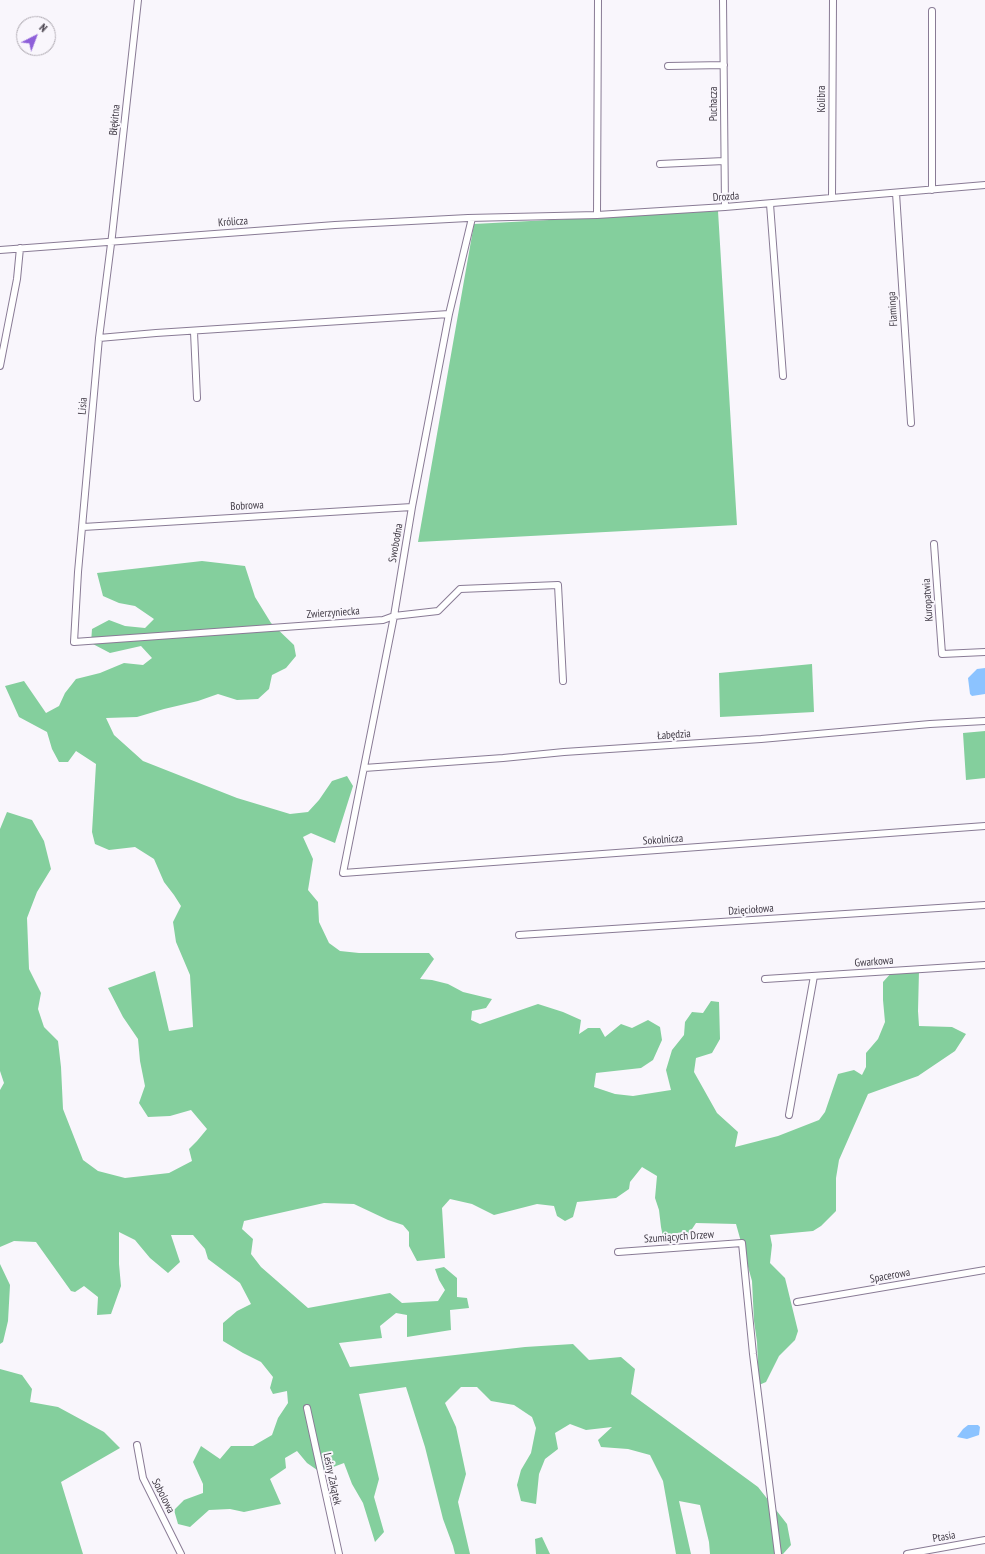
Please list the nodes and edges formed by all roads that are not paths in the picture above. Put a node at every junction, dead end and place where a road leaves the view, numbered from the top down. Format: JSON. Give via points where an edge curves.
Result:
{"nodes":[{"id":1,"x":138,"y":0,"type":"edge"},
{"id":2,"x":598,"y":0,"type":"edge"},
{"id":3,"x":723,"y":0,"type":"edge"},
{"id":4,"x":833,"y":0,"type":"edge"},
{"id":5,"x":932,"y":11,"type":"dead end"},
{"id":6,"x":724,"y":65,"type":"junction"},
{"id":7,"x":668,"y":66,"type":"dead end"},
{"id":8,"x":724,"y":161,"type":"junction"},
{"id":9,"x":660,"y":164,"type":"dead end"},
{"id":10,"x":985,"y":185,"type":"edge"},
{"id":11,"x":932,"y":190,"type":"junction"},
{"id":12,"x":896,"y":193,"type":"junction"},
{"id":13,"x":832,"y":198,"type":"junction"},
{"id":14,"x":770,"y":204,"type":"junction"},
{"id":15,"x":725,"y":207,"type":"junction"},
{"id":16,"x":596,"y":215,"type":"junction"},
{"id":17,"x":470,"y":218,"type":"junction"},
{"id":18,"x":111,"y":242,"type":"junction"},
{"id":19,"x":20,"y":248,"type":"junction"},
{"id":20,"x":0,"y":250,"type":"edge"},
{"id":21,"x":449,"y":314,"type":"junction"},
{"id":22,"x":194,"y":332,"type":"junction"},
{"id":23,"x":99,"y":338,"type":"junction"},
{"id":24,"x":0,"y":366,"type":"edge"},
{"id":25,"x":783,"y":376,"type":"dead end"},
{"id":26,"x":197,"y":398,"type":"dead end"},
{"id":27,"x":911,"y":423,"type":"dead end"},
{"id":28,"x":412,"y":507,"type":"junction"},
{"id":29,"x":83,"y":527,"type":"junction"},
{"id":30,"x":934,"y":544,"type":"dead end"},
{"id":31,"x":78,"y":572,"type":"joint"},
{"id":32,"x":394,"y":616,"type":"junction"},
{"id":33,"x":985,"y":652,"type":"edge"},
{"id":34,"x":564,"y":681,"type":"dead end"},
{"id":35,"x":985,"y":722,"type":"edge"},
{"id":36,"x":364,"y":768,"type":"junction"},
{"id":37,"x":985,"y":826,"type":"edge"},
{"id":38,"x":343,"y":873,"type":"joint"},
{"id":39,"x":985,"y":905,"type":"edge"},
{"id":40,"x":519,"y":935,"type":"dead end"},
{"id":41,"x":985,"y":964,"type":"edge"},
{"id":42,"x":814,"y":976,"type":"junction"},
{"id":43,"x":765,"y":979,"type":"dead end"},
{"id":44,"x":789,"y":1115,"type":"dead end"},
{"id":45,"x":618,"y":1252,"type":"dead end"},
{"id":46,"x":985,"y":1270,"type":"edge"},
{"id":47,"x":797,"y":1302,"type":"dead end"},
{"id":48,"x":307,"y":1408,"type":"dead end"},
{"id":49,"x":137,"y":1445,"type":"dead end"},
{"id":50,"x":985,"y":1540,"type":"edge"},
{"id":51,"x":181,"y":1554,"type":"edge"},
{"id":52,"x":338,"y":1554,"type":"edge"},
{"id":53,"x":778,"y":1554,"type":"edge"},
{"id":54,"x":907,"y":1554,"type":"edge"}],
"edges":[{"from":1,"to":18,"type":"street","name":"Błękitna"},
{"from":2,"to":16,"type":"street"},
{"from":3,"to":6,"type":"street","name":"Puchacza"},
{"from":4,"to":13,"type":"street","name":"Kolibra"},
{"from":5,"to":11,"type":"street"},
{"from":6,"to":7,"type":"street"},
{"from":6,"to":8,"type":"street","name":"Puchacza"},
{"from":8,"to":9,"type":"street"},
{"from":8,"to":15,"type":"street","name":"Puchacza"},
{"from":10,"to":11,"type":"street","name":"Drozda"},
{"from":11,"to":12,"type":"street","name":"Drozda"},
{"from":12,"to":13,"type":"street","name":"Drozda"},
{"from":12,"to":27,"type":"street","name":"Flaminga"},
{"from":13,"to":14,"type":"street","name":"Drozda"},
{"from":14,"to":15,"type":"street","name":"Drozda"},
{"from":14,"to":25,"type":"street"},
{"from":15,"to":16,"type":"street","name":"Drozda"},
{"from":16,"to":17,"type":"street","name":"Drozda"},
{"from":17,"to":18,"type":"street","name":"Królicza","via":[[335,225]]},
{"from":17,"to":21,"type":"street","name":"Swobodna"},
{"from":18,"to":19,"type":"street","name":"Królicza"},
{"from":18,"to":23,"type":"street","name":"Lisia"},
{"from":19,"to":20,"type":"street","name":"Królicza"},
{"from":19,"to":24,"type":"street","via":[[17,279]]},
{"from":21,"to":22,"type":"street"},
{"from":21,"to":28,"type":"street","name":"Swobodna"},
{"from":22,"to":23,"type":"street"},
{"from":22,"to":26,"type":"street"},
{"from":23,"to":29,"type":"street","name":"Lisia"},
{"from":28,"to":29,"type":"street","name":"Bobrowa"},
{"from":28,"to":32,"type":"street","name":"Swobodna"},
{"from":29,"to":31,"type":"street","name":"Lisia"},
{"from":30,"to":33,"type":"street","name":"Kuropatwia","via":[[942,654]]},
{"from":31,"to":32,"type":"street","name":"Zwierzyniecka","via":[[74,642],[383,620]]},
{"from":32,"to":34,"type":"street","name":"Zwierzyniecka","via":[[438,611],[460,589],[558,585]]},
{"from":32,"to":36,"type":"street","name":"Swobodna"},
{"from":35,"to":36,"type":"street","name":"Łabędzia","via":[[930,724]]},
{"from":36,"to":38,"type":"street","name":"Swobodna"},
{"from":37,"to":38,"type":"street","name":"Sokolnicza"},
{"from":39,"to":40,"type":"street","name":"Dzięciołowa"},
{"from":41,"to":42,"type":"street","name":"Gwarkowa"},
{"from":42,"to":43,"type":"street","name":"Gwarkowa"},
{"from":42,"to":44,"type":"street"},
{"from":45,"to":53,"type":"street","name":"Szumiących Drzew","via":[[742,1243]]},
{"from":46,"to":47,"type":"street","name":"Spacerowa"},
{"from":48,"to":52,"type":"street","name":"Leśny Zakątek"},
{"from":49,"to":51,"type":"street","name":"Sobolowa","via":[[143,1478]]},
{"from":50,"to":54,"type":"street","name":"Ptasia"}]}
